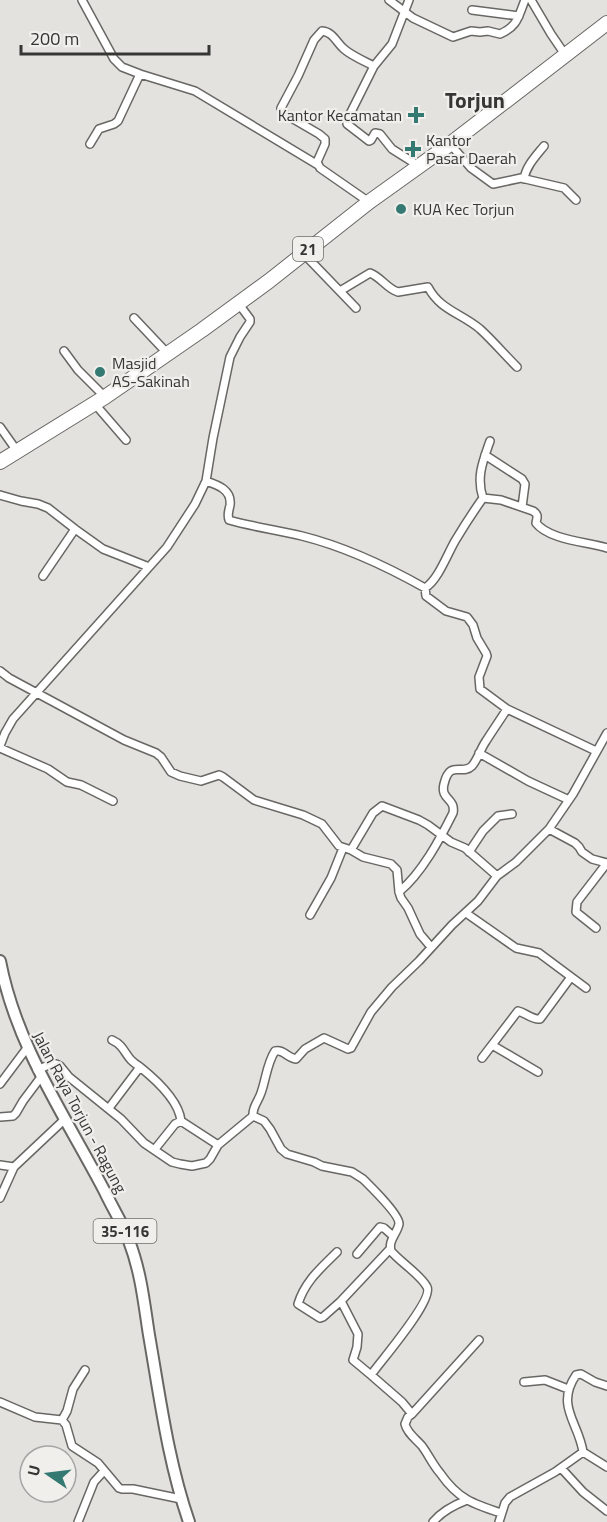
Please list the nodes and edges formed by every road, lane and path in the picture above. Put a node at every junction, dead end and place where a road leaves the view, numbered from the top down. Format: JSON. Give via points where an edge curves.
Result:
{"nodes":[{"id":1,"x":82,"y":0,"type":"edge"},
{"id":2,"x":389,"y":0,"type":"edge"},
{"id":3,"x":409,"y":0,"type":"edge"},
{"id":4,"x":525,"y":0,"type":"edge"},
{"id":5,"x":531,"y":0,"type":"edge"},
{"id":6,"x":472,"y":10,"type":"dead end"},
{"id":7,"x":404,"y":12,"type":"junction"},
{"id":8,"x":519,"y":16,"type":"junction"},
{"id":9,"x":607,"y":23,"type":"edge"},
{"id":10,"x":566,"y":56,"type":"junction"},
{"id":11,"x":374,"y":66,"type":"junction"},
{"id":12,"x":140,"y":74,"type":"junction"},
{"id":13,"x":90,"y":144,"type":"dead end"},
{"id":14,"x":450,"y":144,"type":"junction"},
{"id":15,"x":544,"y":146,"type":"dead end"},
{"id":16,"x":318,"y":165,"type":"junction"},
{"id":17,"x":419,"y":166,"type":"junction"},
{"id":18,"x":524,"y":179,"type":"junction"},
{"id":19,"x":576,"y":200,"type":"dead end"},
{"id":20,"x":369,"y":202,"type":"junction"},
{"id":21,"x":303,"y":253,"type":"junction"},
{"id":22,"x":340,"y":291,"type":"junction"},
{"id":23,"x":238,"y":303,"type":"junction"},
{"id":24,"x":356,"y":308,"type":"dead end"},
{"id":25,"x":134,"y":318,"type":"dead end"},
{"id":26,"x":64,"y":351,"type":"dead end"},
{"id":27,"x":168,"y":354,"type":"junction"},
{"id":28,"x":517,"y":367,"type":"dead end"},
{"id":29,"x":100,"y":400,"type":"junction"},
{"id":30,"x":0,"y":427,"type":"edge"},
{"id":31,"x":126,"y":440,"type":"dead end"},
{"id":32,"x":490,"y":441,"type":"dead end"},
{"id":33,"x":17,"y":451,"type":"junction"},
{"id":34,"x":485,"y":455,"type":"junction"},
{"id":35,"x":0,"y":462,"type":"edge"},
{"id":36,"x":206,"y":481,"type":"junction"},
{"id":37,"x":0,"y":495,"type":"edge"},
{"id":38,"x":483,"y":498,"type":"junction"},
{"id":39,"x":522,"y":507,"type":"junction"},
{"id":40,"x":75,"y":529,"type":"junction"},
{"id":41,"x":607,"y":548,"type":"edge"},
{"id":42,"x":149,"y":567,"type":"junction"},
{"id":43,"x":43,"y":576,"type":"dead end"},
{"id":44,"x":425,"y":588,"type":"junction"},
{"id":45,"x":0,"y":671,"type":"edge"},
{"id":46,"x":36,"y":692,"type":"junction"},
{"id":47,"x":507,"y":709,"type":"junction"},
{"id":48,"x":607,"y":733,"type":"edge"},
{"id":49,"x":0,"y":747,"type":"edge"},
{"id":50,"x":596,"y":751,"type":"junction"},
{"id":51,"x":479,"y":753,"type":"junction"},
{"id":52,"x":569,"y":800,"type":"junction"},
{"id":53,"x":113,"y":801,"type":"dead end"},
{"id":54,"x":512,"y":814,"type":"dead end"},
{"id":55,"x":549,"y":829,"type":"junction"},
{"id":56,"x":441,"y":836,"type":"junction"},
{"id":57,"x":347,"y":849,"type":"junction"},
{"id":58,"x":470,"y":852,"type":"junction"},
{"id":59,"x":607,"y":863,"type":"edge"},
{"id":60,"x":497,"y":876,"type":"junction"},
{"id":61,"x":399,"y":892,"type":"junction"},
{"id":62,"x":466,"y":913,"type":"junction"},
{"id":63,"x":310,"y":915,"type":"dead end"},
{"id":64,"x":597,"y":928,"type":"dead end"},
{"id":65,"x":430,"y":947,"type":"junction"},
{"id":66,"x":0,"y":961,"type":"edge"},
{"id":67,"x":571,"y":977,"type":"junction"},
{"id":68,"x":586,"y":988,"type":"dead end"},
{"id":69,"x":112,"y":1040,"type":"dead end"},
{"id":70,"x":492,"y":1045,"type":"junction"},
{"id":71,"x":27,"y":1048,"type":"junction"},
{"id":72,"x":482,"y":1058,"type":"dead end"},
{"id":73,"x":140,"y":1067,"type":"junction"},
{"id":74,"x":538,"y":1072,"type":"dead end"},
{"id":75,"x":39,"y":1073,"type":"junction"},
{"id":76,"x":0,"y":1084,"type":"edge"},
{"id":77,"x":109,"y":1108,"type":"junction"},
{"id":78,"x":253,"y":1116,"type":"junction"},
{"id":79,"x":0,"y":1117,"type":"edge"},
{"id":80,"x":65,"y":1119,"type":"junction"},
{"id":81,"x":181,"y":1121,"type":"junction"},
{"id":82,"x":219,"y":1145,"type":"junction"},
{"id":83,"x":155,"y":1149,"type":"junction"},
{"id":84,"x":0,"y":1165,"type":"edge"},
{"id":85,"x":14,"y":1167,"type":"junction"},
{"id":86,"x":0,"y":1198,"type":"edge"},
{"id":87,"x":393,"y":1236,"type":"junction"},
{"id":88,"x":390,"y":1249,"type":"junction"},
{"id":89,"x":337,"y":1252,"type":"dead end"},
{"id":90,"x":357,"y":1254,"type":"dead end"},
{"id":91,"x":341,"y":1301,"type":"junction"},
{"id":92,"x":479,"y":1340,"type":"dead end"},
{"id":93,"x":85,"y":1370,"type":"dead end"},
{"id":94,"x":370,"y":1375,"type":"junction"},
{"id":95,"x":524,"y":1382,"type":"dead end"},
{"id":96,"x":607,"y":1386,"type":"edge"},
{"id":97,"x":568,"y":1389,"type":"junction"},
{"id":98,"x":0,"y":1402,"type":"edge"},
{"id":99,"x":412,"y":1414,"type":"junction"},
{"id":100,"x":62,"y":1420,"type":"junction"},
{"id":101,"x":583,"y":1452,"type":"junction"},
{"id":102,"x":607,"y":1467,"type":"edge"},
{"id":103,"x":561,"y":1468,"type":"junction"},
{"id":104,"x":104,"y":1472,"type":"junction"},
{"id":105,"x":181,"y":1499,"type":"junction"},
{"id":106,"x":467,"y":1500,"type":"junction"},
{"id":107,"x":607,"y":1511,"type":"edge"},
{"id":108,"x":501,"y":1512,"type":"junction"},
{"id":109,"x":78,"y":1522,"type":"edge"},
{"id":110,"x":189,"y":1522,"type":"edge"},
{"id":111,"x":433,"y":1522,"type":"edge"},
{"id":112,"x":499,"y":1522,"type":"edge"}],
"edges":[{"from":1,"to":12,"type":"street","via":[[114,59]]},
{"from":2,"to":7,"type":"street"},
{"from":3,"to":7,"type":"street"},
{"from":4,"to":8,"type":"street"},
{"from":5,"to":10,"type":"street"},
{"from":6,"to":8,"type":"street"},
{"from":7,"to":8,"type":"street","via":[[456,37],[471,31],[500,34],[510,30]]},
{"from":7,"to":11,"type":"street","via":[[392,44]]},
{"from":9,"to":10,"type":"highway","number":"21"},
{"from":10,"to":14,"type":"highway","number":"21"},
{"from":11,"to":16,"type":"street","via":[[343,48],[325,31],[314,40],[281,108],[325,140]]},
{"from":11,"to":17,"type":"street","via":[[347,124],[369,141],[375,133],[380,134],[392,149]]},
{"from":12,"to":13,"type":"street","via":[[118,121],[99,129]]},
{"from":12,"to":16,"type":"street","via":[[195,91]]},
{"from":14,"to":17,"type":"highway","number":"21"},
{"from":14,"to":18,"type":"street","via":[[471,168],[493,184]]},
{"from":15,"to":18,"type":"street"},
{"from":16,"to":20,"type":"street"},
{"from":17,"to":20,"type":"highway","number":"21"},
{"from":18,"to":19,"type":"street","via":[[564,188]]},
{"from":20,"to":21,"type":"highway","number":"21"},
{"from":21,"to":22,"type":"street"},
{"from":21,"to":23,"type":"highway","number":"21"},
{"from":22,"to":24,"type":"street"},
{"from":22,"to":28,"type":"street","via":[[370,273],[393,291],[428,287],[433,297],[479,328]]},
{"from":23,"to":27,"type":"highway","number":"21"},
{"from":23,"to":36,"type":"street","via":[[250,322],[230,357]]},
{"from":25,"to":27,"type":"street"},
{"from":26,"to":29,"type":"street"},
{"from":27,"to":29,"type":"highway","number":"21"},
{"from":29,"to":31,"type":"street"},
{"from":29,"to":33,"type":"highway","number":"21"},
{"from":30,"to":33,"type":"street"},
{"from":32,"to":34,"type":"street"},
{"from":33,"to":35,"type":"highway","number":"21"},
{"from":34,"to":38,"type":"street","via":[[479,479]]},
{"from":34,"to":39,"type":"street","via":[[522,479]]},
{"from":36,"to":42,"type":"street","via":[[181,527]]},
{"from":36,"to":44,"type":"street","via":[[221,487],[229,496],[229,520],[336,546]]},
{"from":37,"to":40,"type":"street","via":[[48,508]]},
{"from":38,"to":39,"type":"street"},
{"from":38,"to":44,"type":"street"},
{"from":39,"to":41,"type":"street","via":[[537,513],[538,527],[550,533]]},
{"from":40,"to":42,"type":"street","via":[[103,549]]},
{"from":40,"to":43,"type":"street"},
{"from":42,"to":46,"type":"street"},
{"from":44,"to":47,"type":"street","via":[[431,600],[471,622],[486,653],[480,689]]},
{"from":45,"to":46,"type":"street"},
{"from":46,"to":49,"type":"street","via":[[13,719]]},
{"from":46,"to":57,"type":"street","via":[[156,753],[171,772],[201,780],[223,777],[254,800],[322,824],[333,840]]},
{"from":47,"to":50,"type":"street"},
{"from":47,"to":51,"type":"street"},
{"from":48,"to":50,"type":"street"},
{"from":49,"to":53,"type":"street"},
{"from":50,"to":52,"type":"street"},
{"from":51,"to":52,"type":"street","via":[[528,782]]},
{"from":51,"to":56,"type":"street","via":[[469,768],[455,769],[446,777],[443,793],[454,810]]},
{"from":52,"to":55,"type":"street"},
{"from":54,"to":58,"type":"street","via":[[498,816]]},
{"from":55,"to":59,"type":"street","via":[[575,843],[591,859]]},
{"from":55,"to":60,"type":"street"},
{"from":56,"to":57,"type":"street","via":[[419,820],[382,806]]},
{"from":56,"to":58,"type":"street"},
{"from":56,"to":61,"type":"street"},
{"from":57,"to":61,"type":"street","via":[[395,867]]},
{"from":57,"to":63,"type":"street"},
{"from":58,"to":60,"type":"street"},
{"from":59,"to":64,"type":"street","via":[[575,908]]},
{"from":60,"to":62,"type":"street"},
{"from":61,"to":65,"type":"street"},
{"from":62,"to":65,"type":"street"},
{"from":62,"to":67,"type":"street","via":[[516,948],[539,953]]},
{"from":65,"to":78,"type":"street","via":[[371,1012],[351,1048],[323,1038],[296,1059],[275,1051]]},
{"from":66,"to":71,"type":"main road","name":"Jalan Raya Torjun - Ragung","number":"35-116"},
{"from":67,"to":68,"type":"street"},
{"from":67,"to":70,"type":"street","via":[[540,1019],[518,1011]]},
{"from":69,"to":73,"type":"street"},
{"from":70,"to":72,"type":"street"},
{"from":70,"to":74,"type":"street"},
{"from":71,"to":75,"type":"main road","name":"Jalan Raya Torjun - Ragung","number":"35-116"},
{"from":71,"to":76,"type":"street"},
{"from":73,"to":77,"type":"street"},
{"from":73,"to":81,"type":"street","via":[[166,1092],[179,1110]]},
{"from":75,"to":77,"type":"street","via":[[56,1064]]},
{"from":75,"to":79,"type":"street","via":[[16,1113]]},
{"from":75,"to":80,"type":"main road","name":"Jalan Raya Torjun - Ragung","number":"35-116"},
{"from":77,"to":83,"type":"street"},
{"from":78,"to":82,"type":"street"},
{"from":78,"to":87,"type":"street","via":[[264,1121],[287,1154],[352,1172],[363,1179],[399,1219]]},
{"from":80,"to":85,"type":"street"},
{"from":80,"to":105,"type":"main road","name":"Jalan Raya Torjun - Ragung","number":"35-116","via":[[123,1227],[137,1266]]},
{"from":81,"to":82,"type":"street"},
{"from":81,"to":83,"type":"street"},
{"from":82,"to":83,"type":"street","via":[[206,1163],[192,1166],[172,1162]]},
{"from":84,"to":85,"type":"street"},
{"from":85,"to":86,"type":"street"},
{"from":87,"to":88,"type":"street"},
{"from":87,"to":90,"type":"street","via":[[380,1227]]},
{"from":88,"to":91,"type":"street"},
{"from":88,"to":94,"type":"street","via":[[428,1287],[428,1294],[413,1321]]},
{"from":89,"to":91,"type":"street","via":[[304,1287],[298,1304],[323,1317]]},
{"from":91,"to":94,"type":"street","via":[[358,1334],[353,1360]]},
{"from":92,"to":99,"type":"street"},
{"from":93,"to":100,"type":"street"},
{"from":94,"to":99,"type":"street"},
{"from":95,"to":97,"type":"street","via":[[545,1380]]},
{"from":96,"to":97,"type":"street","via":[[579,1374]]},
{"from":97,"to":101,"type":"street","via":[[568,1408]]},
{"from":98,"to":100,"type":"street","via":[[35,1417]]},
{"from":99,"to":106,"type":"street","via":[[406,1428],[446,1482]]},
{"from":100,"to":104,"type":"street","via":[[72,1446],[98,1463]]},
{"from":101,"to":102,"type":"street"},
{"from":101,"to":103,"type":"street"},
{"from":103,"to":107,"type":"street"},
{"from":103,"to":108,"type":"street","via":[[510,1497]]},
{"from":104,"to":105,"type":"street","via":[[119,1488]]},
{"from":104,"to":109,"type":"street","via":[[94,1482]]},
{"from":105,"to":110,"type":"main road","name":"Jalan Raya Torjun - Ragung","number":"35-116"},
{"from":106,"to":108,"type":"street"},
{"from":106,"to":111,"type":"street","via":[[444,1511]]},
{"from":108,"to":112,"type":"street"}]}
